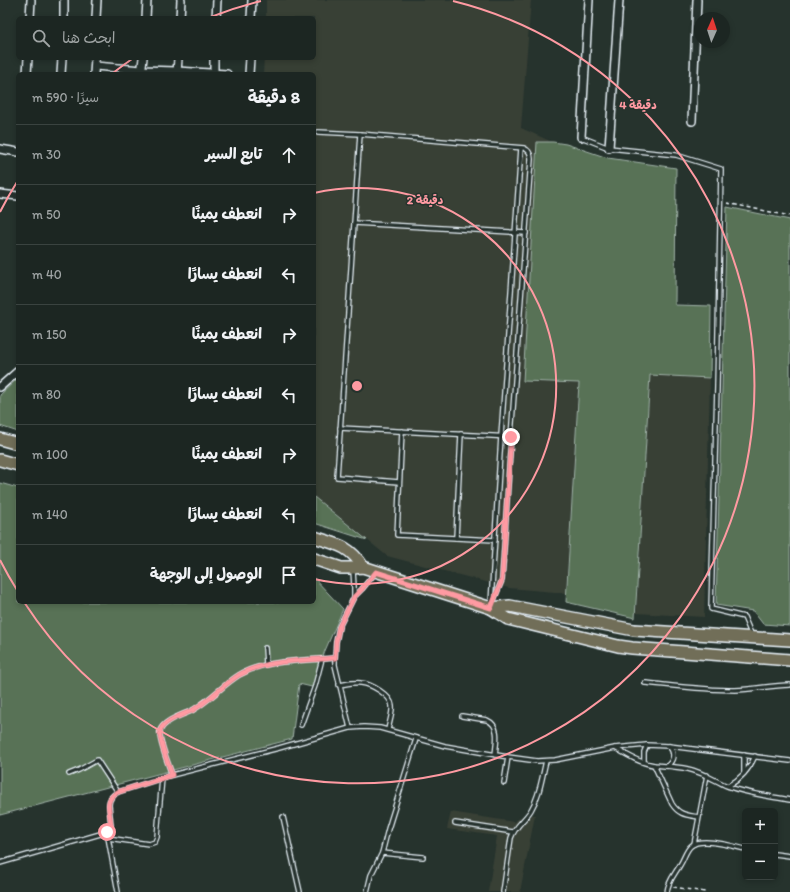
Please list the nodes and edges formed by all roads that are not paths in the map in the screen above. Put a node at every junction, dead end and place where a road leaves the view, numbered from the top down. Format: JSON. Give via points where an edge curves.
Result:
{"nodes":[{"id":1,"x":31,"y":0,"type":"edge"},
{"id":2,"x":64,"y":0,"type":"edge"},
{"id":3,"x":97,"y":0,"type":"edge"},
{"id":4,"x":147,"y":0,"type":"edge"},
{"id":5,"x":181,"y":0,"type":"edge"},
{"id":6,"x":217,"y":0,"type":"edge"},
{"id":7,"x":252,"y":0,"type":"edge"},
{"id":8,"x":588,"y":0,"type":"edge"},
{"id":9,"x":619,"y":0,"type":"edge"},
{"id":10,"x":697,"y":0,"type":"edge"},
{"id":11,"x":30,"y":16,"type":"edge"},
{"id":12,"x":64,"y":16,"type":"edge"},
{"id":13,"x":96,"y":16,"type":"edge"},
{"id":14,"x":146,"y":16,"type":"edge"},
{"id":15,"x":180,"y":16,"type":"edge"},
{"id":16,"x":216,"y":16,"type":"edge"},
{"id":17,"x":251,"y":16,"type":"edge"},
{"id":18,"x":28,"y":60,"type":"edge"},
{"id":19,"x":62,"y":60,"type":"edge"},
{"id":20,"x":95,"y":60,"type":"edge"},
{"id":21,"x":143,"y":60,"type":"edge"},
{"id":22,"x":178,"y":60,"type":"edge"},
{"id":23,"x":214,"y":60,"type":"edge"},
{"id":24,"x":250,"y":60,"type":"edge"},
{"id":25,"x":94,"y":70,"type":"edge"},
{"id":26,"x":27,"y":72,"type":"edge"},
{"id":27,"x":62,"y":72,"type":"edge"},
{"id":28,"x":141,"y":72,"type":"edge"},
{"id":29,"x":177,"y":72,"type":"edge"},
{"id":30,"x":214,"y":72,"type":"edge"},
{"id":31,"x":249,"y":72,"type":"edge"},
{"id":32,"x":692,"y":121,"type":"dead end"},
{"id":33,"x":318,"y":132,"type":"dead end"},
{"id":34,"x":360,"y":134,"type":"junction"},
{"id":35,"x":581,"y":137,"type":"joint"},
{"id":36,"x":521,"y":148,"type":"junction"},
{"id":37,"x":610,"y":148,"type":"junction"},
{"id":38,"x":0,"y":149,"type":"edge"},
{"id":39,"x":16,"y":152,"type":"edge"},
{"id":40,"x":0,"y":194,"type":"edge"},
{"id":41,"x":16,"y":196,"type":"edge"},
{"id":42,"x":354,"y":223,"type":"junction"},
{"id":43,"x":514,"y":232,"type":"junction"},
{"id":44,"x":526,"y":233,"type":"junction"},
{"id":45,"x":16,"y":373,"type":"edge"},
{"id":46,"x":0,"y":387,"type":"edge"},
{"id":47,"x":340,"y":428,"type":"junction"},
{"id":48,"x":402,"y":431,"type":"junction"},
{"id":49,"x":461,"y":434,"type":"junction"},
{"id":50,"x":501,"y":436,"type":"junction"},
{"id":51,"x":511,"y":437,"type":"junction"},
{"id":52,"x":0,"y":439,"type":"edge"},
{"id":53,"x":16,"y":443,"type":"edge"},
{"id":54,"x":0,"y":460,"type":"edge"},
{"id":55,"x":16,"y":465,"type":"edge"},
{"id":56,"x":399,"y":482,"type":"junction"},
{"id":57,"x":316,"y":538,"type":"edge"},
{"id":58,"x":456,"y":538,"type":"junction"},
{"id":59,"x":495,"y":540,"type":"junction"},
{"id":60,"x":316,"y":560,"type":"edge"},
{"id":61,"x":358,"y":568,"type":"junction"},
{"id":62,"x":376,"y":572,"type":"junction"},
{"id":63,"x":354,"y":597,"type":"junction"},
{"id":64,"x":491,"y":608,"type":"junction"},
{"id":65,"x":753,"y":637,"type":"junction"},
{"id":66,"x":790,"y":640,"type":"edge"},
{"id":67,"x":265,"y":648,"type":"dead end"},
{"id":68,"x":335,"y":658,"type":"junction"},
{"id":69,"x":322,"y":659,"type":"junction"},
{"id":70,"x":790,"y":660,"type":"edge"},
{"id":71,"x":266,"y":664,"type":"junction"},
{"id":72,"x":645,"y":684,"type":"dead end"},
{"id":73,"x":340,"y":685,"type":"junction"},
{"id":74,"x":790,"y":685,"type":"edge"},
{"id":75,"x":462,"y":716,"type":"dead end"},
{"id":76,"x":301,"y":725,"type":"dead end"},
{"id":77,"x":350,"y":728,"type":"junction"},
{"id":78,"x":388,"y":730,"type":"junction"},
{"id":79,"x":416,"y":739,"type":"junction"},
{"id":80,"x":647,"y":745,"type":"junction"},
{"id":81,"x":669,"y":746,"type":"junction"},
{"id":82,"x":615,"y":748,"type":"junction"},
{"id":83,"x":495,"y":755,"type":"junction"},
{"id":84,"x":744,"y":755,"type":"junction"},
{"id":85,"x":755,"y":756,"type":"junction"},
{"id":86,"x":508,"y":757,"type":"junction"},
{"id":87,"x":546,"y":761,"type":"junction"},
{"id":88,"x":790,"y":761,"type":"edge"},
{"id":89,"x":644,"y":762,"type":"junction"},
{"id":90,"x":654,"y":765,"type":"junction"},
{"id":91,"x":667,"y":766,"type":"junction"},
{"id":92,"x":69,"y":774,"type":"dead end"},
{"id":93,"x":744,"y":774,"type":"junction"},
{"id":94,"x":172,"y":775,"type":"junction"},
{"id":95,"x":706,"y":775,"type":"junction"},
{"id":96,"x":162,"y":778,"type":"junction"},
{"id":97,"x":504,"y":783,"type":"dead end"},
{"id":98,"x":728,"y":786,"type":"junction"},
{"id":99,"x":118,"y":792,"type":"junction"},
{"id":100,"x":790,"y":800,"type":"edge"},
{"id":101,"x":283,"y":817,"type":"dead end"},
{"id":102,"x":698,"y":818,"type":"junction"},
{"id":103,"x":455,"y":824,"type":"dead end"},
{"id":104,"x":107,"y":832,"type":"junction"},
{"id":105,"x":513,"y":832,"type":"junction"},
{"id":106,"x":108,"y":838,"type":"junction"},
{"id":107,"x":694,"y":844,"type":"junction"},
{"id":108,"x":742,"y":848,"type":"edge"},
{"id":109,"x":382,"y":853,"type":"junction"},
{"id":110,"x":778,"y":854,"type":"edge"},
{"id":111,"x":790,"y":856,"type":"edge"},
{"id":112,"x":423,"y":857,"type":"dead end"},
{"id":113,"x":0,"y":864,"type":"edge"},
{"id":114,"x":118,"y":892,"type":"edge"},
{"id":115,"x":300,"y":892,"type":"edge"},
{"id":116,"x":367,"y":892,"type":"edge"},
{"id":117,"x":504,"y":892,"type":"edge"},
{"id":118,"x":667,"y":892,"type":"edge"}],
"edges":[{"from":1,"to":11,"type":"street"},
{"from":2,"to":12,"type":"street"},
{"from":3,"to":13,"type":"street"},
{"from":4,"to":14,"type":"street"},
{"from":5,"to":15,"type":"street"},
{"from":6,"to":16,"type":"street"},
{"from":7,"to":17,"type":"street"},
{"from":8,"to":35,"type":"street"},
{"from":9,"to":37,"type":"street"},
{"from":10,"to":32,"type":"street"},
{"from":18,"to":26,"type":"street"},
{"from":19,"to":27,"type":"street"},
{"from":20,"to":25,"type":"street"},
{"from":21,"to":28,"type":"street"},
{"from":22,"to":29,"type":"street"},
{"from":23,"to":30,"type":"street"},
{"from":24,"to":31,"type":"street"},
{"from":25,"to":28,"type":"street"},
{"from":28,"to":29,"type":"street"},
{"from":33,"to":34,"type":"lane"},
{"from":34,"to":36,"type":"lane"},
{"from":34,"to":42,"type":"lane"},
{"from":35,"to":37,"type":"lane"},
{"from":36,"to":43,"type":"lane"},
{"from":36,"to":44,"type":"lane","via":[[526,149],[531,156]]},
{"from":37,"to":65,"type":"lane","via":[[676,155],[721,169],[710,609],[744,617]]},
{"from":38,"to":39,"type":"street"},
{"from":40,"to":41,"type":"street"},
{"from":42,"to":43,"type":"lane"},
{"from":42,"to":47,"type":"lane"},
{"from":43,"to":44,"type":"lane"},
{"from":43,"to":50,"type":"lane"},
{"from":44,"to":51,"type":"lane"},
{"from":45,"to":46,"type":"street"},
{"from":47,"to":48,"type":"lane"},
{"from":47,"to":56,"type":"lane","via":[[337,477]]},
{"from":48,"to":49,"type":"lane"},
{"from":48,"to":56,"type":"lane"},
{"from":49,"to":50,"type":"lane"},
{"from":49,"to":58,"type":"lane"},
{"from":50,"to":51,"type":"lane"},
{"from":50,"to":59,"type":"lane"},
{"from":51,"to":64,"type":"lane","via":[[502,580]]},
{"from":52,"to":53,"type":"main road"},
{"from":54,"to":55,"type":"main road"},
{"from":56,"to":58,"type":"lane","via":[[396,535]]},
{"from":57,"to":61,"type":"main road","via":[[341,545],[350,551],[358,558]]},
{"from":58,"to":59,"type":"lane"},
{"from":59,"to":64,"type":"lane"},
{"from":60,"to":61,"type":"main road","via":[[341,568]]},
{"from":61,"to":62,"type":"main road"},
{"from":61,"to":63,"type":"lane"},
{"from":62,"to":63,"type":"lane"},
{"from":62,"to":64,"type":"main road"},
{"from":63,"to":68,"type":"lane","via":[[339,627]]},
{"from":64,"to":65,"type":"main road","via":[[510,606],[634,630]]},
{"from":64,"to":70,"type":"main road","via":[[508,619],[618,646]]},
{"from":65,"to":66,"type":"main road"},
{"from":67,"to":71,"type":"lane"},
{"from":68,"to":69,"type":"lane"},
{"from":68,"to":73,"type":"lane"},
{"from":69,"to":71,"type":"lane"},
{"from":69,"to":76,"type":"lane"},
{"from":71,"to":94,"type":"lane","via":[[240,675],[199,706],[163,726],[160,738]]},
{"from":72,"to":74,"type":"lane","via":[[723,690]]},
{"from":73,"to":77,"type":"lane"},
{"from":73,"to":78,"type":"lane","via":[[361,683],[372,686],[386,696],[391,701],[392,708]]},
{"from":75,"to":83,"type":"lane","via":[[487,720],[494,725]]},
{"from":77,"to":78,"type":"lane","via":[[370,727]]},
{"from":77,"to":94,"type":"lane"},
{"from":78,"to":79,"type":"lane"},
{"from":79,"to":83,"type":"lane"},
{"from":79,"to":109,"type":"lane"},
{"from":80,"to":81,"type":"lane"},
{"from":80,"to":82,"type":"lane"},
{"from":80,"to":89,"type":"lane","via":[[643,755]]},
{"from":81,"to":84,"type":"lane"},
{"from":81,"to":91,"type":"lane","via":[[673,755]]},
{"from":82,"to":87,"type":"lane"},
{"from":82,"to":89,"type":"lane"},
{"from":83,"to":86,"type":"lane"},
{"from":84,"to":85,"type":"lane"},
{"from":84,"to":93,"type":"lane"},
{"from":85,"to":88,"type":"lane"},
{"from":85,"to":93,"type":"lane"},
{"from":86,"to":87,"type":"lane"},
{"from":86,"to":97,"type":"lane"},
{"from":87,"to":105,"type":"lane","via":[[534,805]]},
{"from":89,"to":90,"type":"lane"},
{"from":90,"to":91,"type":"lane"},
{"from":90,"to":102,"type":"lane","via":[[674,808],[681,814]]},
{"from":91,"to":95,"type":"lane"},
{"from":92,"to":99,"type":"lane","via":[[97,760]]},
{"from":93,"to":98,"type":"lane"},
{"from":94,"to":96,"type":"lane"},
{"from":95,"to":98,"type":"lane"},
{"from":95,"to":102,"type":"lane"},
{"from":96,"to":99,"type":"lane"},
{"from":96,"to":106,"type":"lane","via":[[157,837],[154,842],[149,844]]},
{"from":98,"to":100,"type":"lane"},
{"from":99,"to":104,"type":"lane","via":[[109,802],[111,826]]},
{"from":101,"to":115,"type":"lane"},
{"from":102,"to":107,"type":"lane"},
{"from":103,"to":105,"type":"lane"},
{"from":104,"to":106,"type":"lane"},
{"from":104,"to":113,"type":"lane"},
{"from":105,"to":117,"type":"lane"},
{"from":106,"to":114,"type":"lane"},
{"from":107,"to":108,"type":"lane","via":[[707,842]]},
{"from":107,"to":118,"type":"lane","via":[[687,851]]},
{"from":109,"to":112,"type":"lane"},
{"from":109,"to":116,"type":"lane","via":[[371,875]]},
{"from":110,"to":111,"type":"lane"}]}
